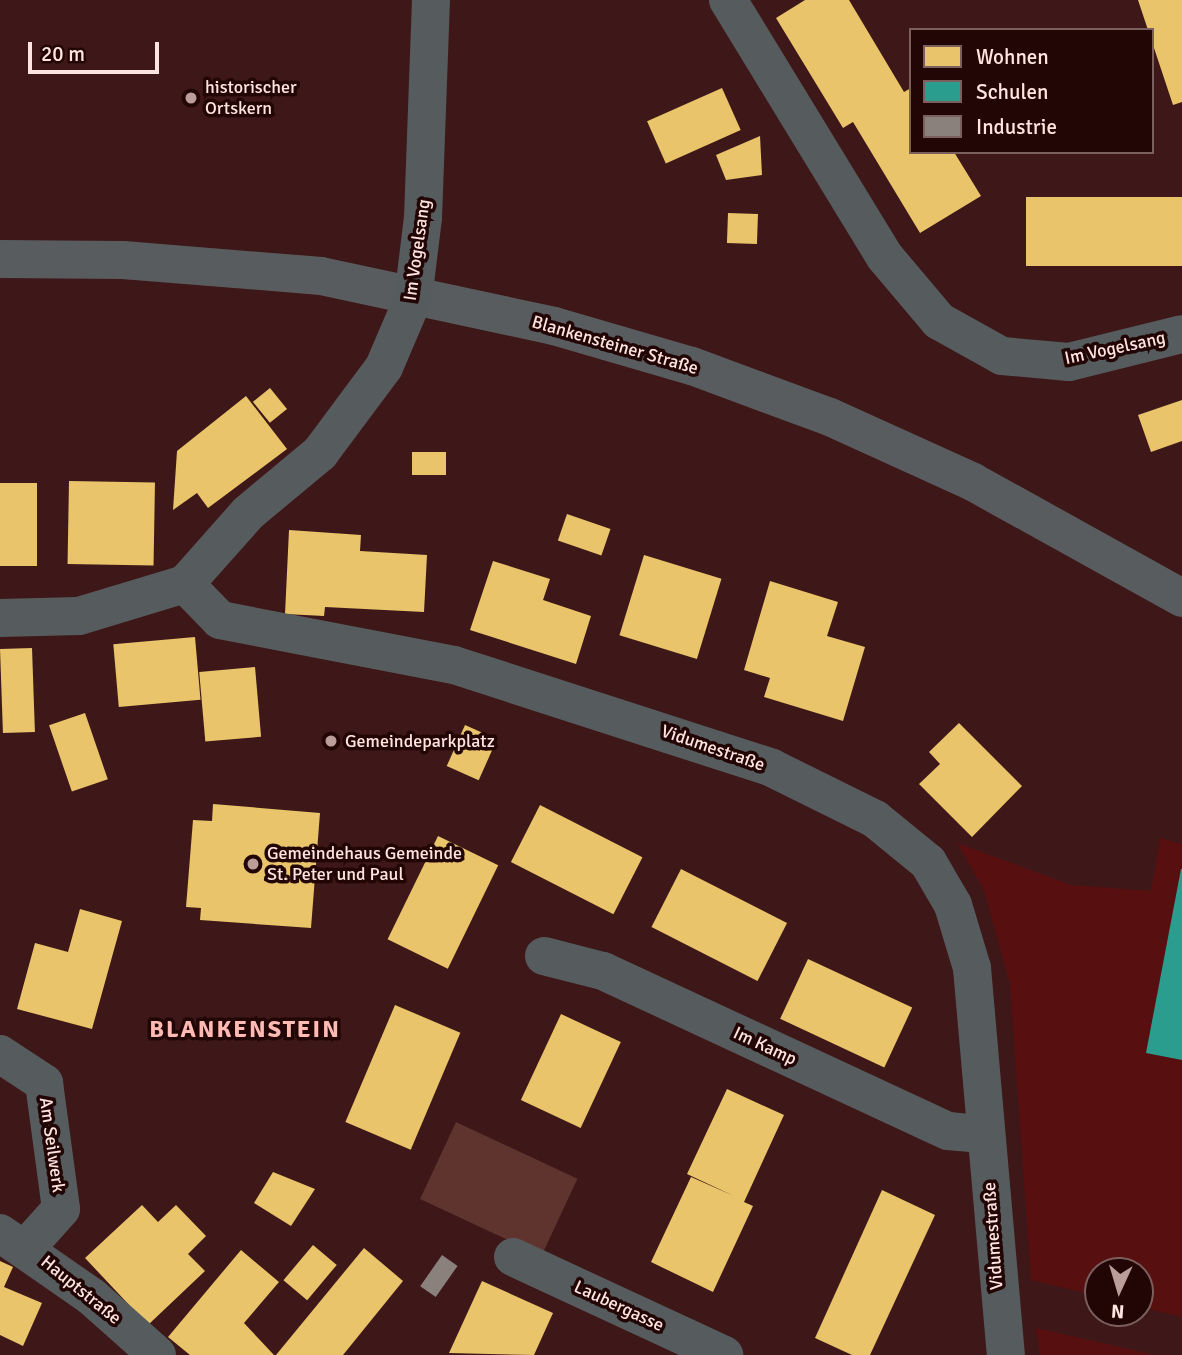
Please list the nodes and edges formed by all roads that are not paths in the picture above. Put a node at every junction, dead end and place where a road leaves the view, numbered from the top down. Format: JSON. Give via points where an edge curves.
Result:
{"nodes":[{"id":1,"x":431,"y":0,"type":"edge"},
{"id":2,"x":728,"y":0,"type":"edge"},
{"id":3,"x":0,"y":259,"type":"edge"},
{"id":4,"x":1182,"y":334,"type":"edge"},
{"id":5,"x":185,"y":584,"type":"junction"},
{"id":6,"x":1182,"y":598,"type":"edge"},
{"id":7,"x":0,"y":618,"type":"edge"},
{"id":8,"x":544,"y":956,"type":"dead end"},
{"id":9,"x":0,"y":1054,"type":"edge"},
{"id":10,"x":986,"y":1134,"type":"junction"},
{"id":11,"x":13,"y":1240,"type":"edge"},
{"id":12,"x":513,"y":1257,"type":"dead end"},
{"id":13,"x":157,"y":1355,"type":"edge"},
{"id":14,"x":724,"y":1355,"type":"edge"},
{"id":15,"x":1006,"y":1355,"type":"edge"}],
"edges":[{"from":1,"to":5,"type":"street","name":"Im Vogelsang","bridge":true,"via":[[423,218],[413,299],[384,367],[320,453],[248,513]]},
{"from":2,"to":4,"type":"street","name":"Im Vogelsang","via":[[885,257],[939,321],[1002,356],[1069,362]]},
{"from":3,"to":6,"type":"main road","name":"Blankensteiner Straße","via":[[123,260],[321,276],[566,329],[830,417],[973,482]]},
{"from":5,"to":7,"type":"street","via":[[79,616]]},
{"from":5,"to":10,"type":"street","name":"Vidumestraße","via":[[220,620],[454,666],[772,768],[875,819],[928,862],[953,905],[972,968]]},
{"from":8,"to":10,"type":"street","name":"Im Kamp","via":[[604,971],[948,1131]]},
{"from":9,"to":11,"type":"street","name":"Am Seilwerk","via":[[44,1083],[61,1209]]},
{"from":10,"to":15,"type":"street","name":"Vidumestraße"},
{"from":11,"to":13,"type":"street","name":"Hauptstraße"},
{"from":12,"to":14,"type":"street","name":"Laubergasse"}]}
